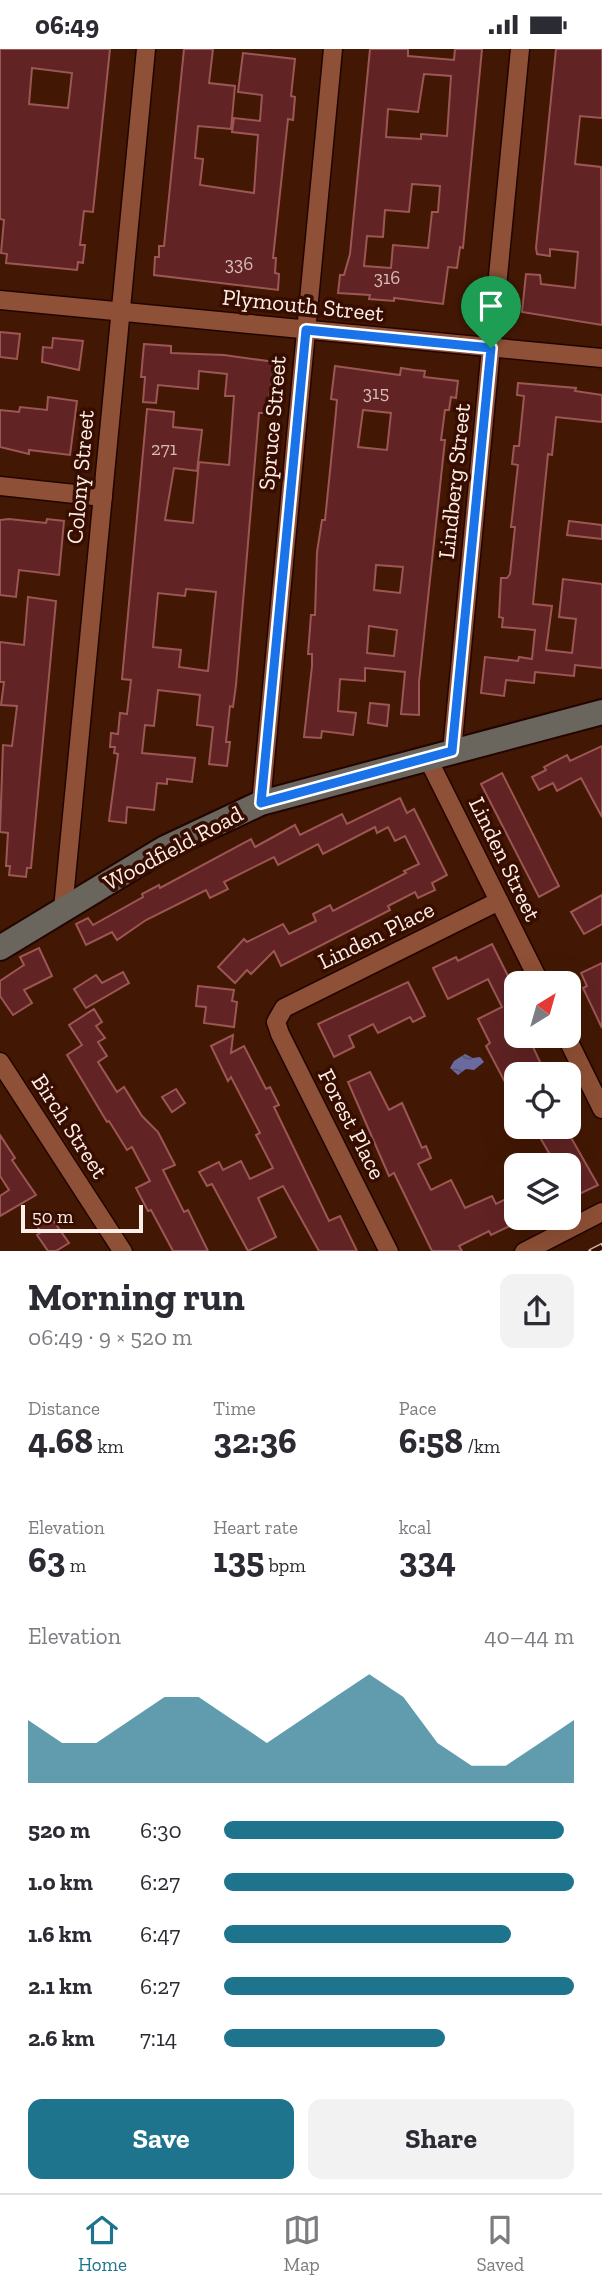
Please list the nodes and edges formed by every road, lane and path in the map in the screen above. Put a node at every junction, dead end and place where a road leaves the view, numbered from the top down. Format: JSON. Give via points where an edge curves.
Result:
{"nodes":[{"id":1,"x":146,"y":49,"type":"edge"},
{"id":2,"x":333,"y":49,"type":"edge"},
{"id":3,"x":520,"y":49,"type":"edge"},
{"id":4,"x":0,"y":300,"type":"edge"},
{"id":5,"x":121,"y":312,"type":"junction"},
{"id":6,"x":306,"y":330,"type":"junction"},
{"id":7,"x":491,"y":348,"type":"junction"},
{"id":8,"x":602,"y":358,"type":"edge"},
{"id":9,"x":0,"y":486,"type":"edge"},
{"id":10,"x":103,"y":497,"type":"junction"},
{"id":11,"x":602,"y":712,"type":"edge"},
{"id":12,"x":452,"y":751,"type":"junction"},
{"id":13,"x":427,"y":757,"type":"junction"},
{"id":14,"x":261,"y":803,"type":"junction"},
{"id":15,"x":499,"y":901,"type":"junction"},
{"id":16,"x":64,"y":909,"type":"junction"},
{"id":17,"x":0,"y":948,"type":"edge"},
{"id":18,"x":534,"y":971,"type":"edge"},
{"id":19,"x":278,"y":1016,"type":"joint"},
{"id":20,"x":572,"y":1048,"type":"edge"},
{"id":21,"x":0,"y":1062,"type":"edge"},
{"id":22,"x":602,"y":1109,"type":"edge"},
{"id":23,"x":602,"y":1212,"type":"edge"},
{"id":24,"x":123,"y":1251,"type":"edge"},
{"id":25,"x":389,"y":1251,"type":"edge"},
{"id":26,"x":524,"y":1251,"type":"edge"}],
"edges":[{"from":1,"to":5,"type":"street","name":"Colony Street"},
{"from":2,"to":6,"type":"street","name":"Spruce Street"},
{"from":3,"to":7,"type":"street","name":"Lindberg Street"},
{"from":4,"to":5,"type":"street","name":"Plymouth Street"},
{"from":5,"to":6,"type":"street","name":"Plymouth Street"},
{"from":5,"to":10,"type":"street","name":"Colony Street"},
{"from":6,"to":7,"type":"street","name":"Plymouth Street"},
{"from":6,"to":14,"type":"street","name":"Spruce Street"},
{"from":7,"to":8,"type":"street","name":"Plymouth Street"},
{"from":7,"to":12,"type":"street","name":"Lindberg Street"},
{"from":9,"to":10,"type":"street"},
{"from":10,"to":16,"type":"street","name":"Colony Street"},
{"from":11,"to":12,"type":"main road","name":"Woodfield Road"},
{"from":12,"to":13,"type":"main road","name":"Woodfield Road"},
{"from":13,"to":14,"type":"main road","name":"Woodfield Road"},
{"from":13,"to":15,"type":"street","name":"Linden Street"},
{"from":14,"to":16,"type":"main road","name":"Woodfield Road","via":[[165,848]]},
{"from":15,"to":18,"type":"street","name":"Linden Street"},
{"from":15,"to":19,"type":"street","name":"Linden Place","via":[[284,1007]]},
{"from":16,"to":17,"type":"main road","name":"Woodfield Road"},
{"from":19,"to":25,"type":"street","name":"Forest Place","via":[[280,1034]]},
{"from":20,"to":22,"type":"street"},
{"from":21,"to":24,"type":"street","name":"Birch Street"},
{"from":23,"to":26,"type":"street"}]}
